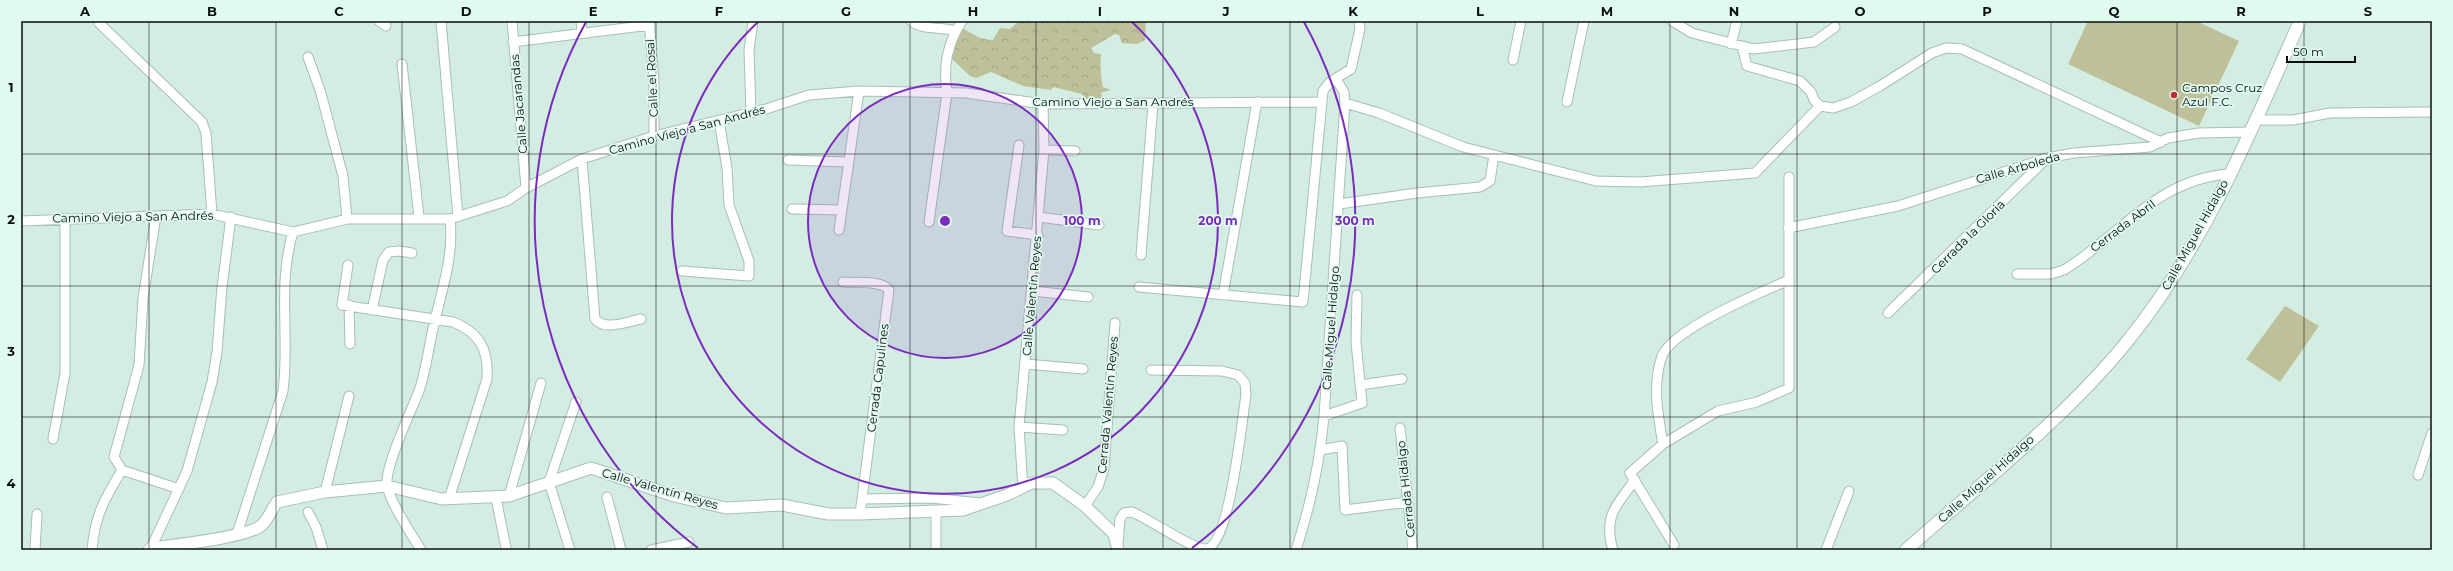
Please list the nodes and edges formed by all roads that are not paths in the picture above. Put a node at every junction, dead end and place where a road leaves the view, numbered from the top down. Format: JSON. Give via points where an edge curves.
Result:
{"nodes":[{"id":1,"x":441,"y":21,"type":"edge"},
{"id":2,"x":512,"y":21,"type":"edge"},
{"id":3,"x":581,"y":21,"type":"edge"},
{"id":4,"x":753,"y":21,"type":"edge"},
{"id":5,"x":911,"y":21,"type":"edge"},
{"id":6,"x":962,"y":21,"type":"edge"},
{"id":7,"x":1359,"y":21,"type":"edge"},
{"id":8,"x":1520,"y":21,"type":"edge"},
{"id":9,"x":1584,"y":21,"type":"edge"},
{"id":10,"x":1737,"y":21,"type":"edge"},
{"id":11,"x":2300,"y":21,"type":"edge"},
{"id":12,"x":1674,"y":22,"type":"edge"},
{"id":13,"x":99,"y":23,"type":"dead end"},
{"id":14,"x":649,"y":23,"type":"edge"},
{"id":15,"x":1835,"y":27,"type":"dead end"},
{"id":16,"x":956,"y":31,"type":"junction"},
{"id":17,"x":582,"y":33,"type":"junction"},
{"id":18,"x":513,"y":42,"type":"junction"},
{"id":19,"x":1731,"y":44,"type":"junction"},
{"id":20,"x":1742,"y":46,"type":"junction"},
{"id":21,"x":308,"y":57,"type":"dead end"},
{"id":22,"x":1513,"y":60,"type":"dead end"},
{"id":23,"x":402,"y":64,"type":"dead end"},
{"id":24,"x":1336,"y":79,"type":"junction"},
{"id":25,"x":859,"y":91,"type":"junction"},
{"id":26,"x":947,"y":93,"type":"junction"},
{"id":27,"x":1257,"y":102,"type":"junction"},
{"id":28,"x":1321,"y":102,"type":"junction"},
{"id":29,"x":1566,"y":102,"type":"dead end"},
{"id":30,"x":1345,"y":103,"type":"junction"},
{"id":31,"x":1043,"y":104,"type":"junction"},
{"id":32,"x":1153,"y":104,"type":"junction"},
{"id":33,"x":1820,"y":106,"type":"junction"},
{"id":34,"x":750,"y":112,"type":"junction"},
{"id":35,"x":2432,"y":112,"type":"edge"},
{"id":36,"x":2256,"y":120,"type":"junction"},
{"id":37,"x":719,"y":121,"type":"junction"},
{"id":38,"x":2251,"y":132,"type":"junction"},
{"id":39,"x":654,"y":136,"type":"junction"},
{"id":40,"x":2161,"y":142,"type":"junction"},
{"id":41,"x":1019,"y":145,"type":"dead end"},
{"id":42,"x":1044,"y":150,"type":"junction"},
{"id":43,"x":1075,"y":151,"type":"dead end"},
{"id":44,"x":1494,"y":155,"type":"junction"},
{"id":45,"x":2047,"y":158,"type":"junction"},
{"id":46,"x":582,"y":159,"type":"junction"},
{"id":47,"x":788,"y":160,"type":"dead end"},
{"id":48,"x":848,"y":162,"type":"junction"},
{"id":49,"x":2229,"y":174,"type":"junction"},
{"id":50,"x":1789,"y":177,"type":"dead end"},
{"id":51,"x":526,"y":188,"type":"junction"},
{"id":52,"x":1339,"y":204,"type":"junction"},
{"id":53,"x":792,"y":209,"type":"dead end"},
{"id":54,"x":842,"y":210,"type":"junction"},
{"id":55,"x":212,"y":214,"type":"junction"},
{"id":56,"x":156,"y":216,"type":"junction"},
{"id":57,"x":1039,"y":217,"type":"junction"},
{"id":58,"x":65,"y":218,"type":"junction"},
{"id":59,"x":231,"y":218,"type":"junction"},
{"id":60,"x":419,"y":218,"type":"junction"},
{"id":61,"x":454,"y":218,"type":"junction"},
{"id":62,"x":347,"y":219,"type":"junction"},
{"id":63,"x":21,"y":221,"type":"edge"},
{"id":64,"x":929,"y":222,"type":"dead end"},
{"id":65,"x":1099,"y":225,"type":"dead end"},
{"id":66,"x":1788,"y":228,"type":"junction"},
{"id":67,"x":839,"y":230,"type":"dead end"},
{"id":68,"x":293,"y":232,"type":"junction"},
{"id":69,"x":1038,"y":235,"type":"junction"},
{"id":70,"x":412,"y":253,"type":"dead end"},
{"id":71,"x":1141,"y":255,"type":"dead end"},
{"id":72,"x":348,"y":265,"type":"dead end"},
{"id":73,"x":682,"y":271,"type":"dead end"},
{"id":74,"x":2017,"y":274,"type":"dead end"},
{"id":75,"x":1789,"y":280,"type":"junction"},
{"id":76,"x":843,"y":282,"type":"dead end"},
{"id":77,"x":1139,"y":287,"type":"dead end"},
{"id":78,"x":1033,"y":291,"type":"junction"},
{"id":79,"x":1223,"y":295,"type":"junction"},
{"id":80,"x":1357,"y":295,"type":"dead end"},
{"id":81,"x":1088,"y":297,"type":"dead end"},
{"id":82,"x":349,"y":305,"type":"junction"},
{"id":83,"x":372,"y":310,"type":"junction"},
{"id":84,"x":1888,"y":313,"type":"dead end"},
{"id":85,"x":641,"y":319,"type":"dead end"},
{"id":86,"x":435,"y":320,"type":"junction"},
{"id":87,"x":1115,"y":323,"type":"dead end"},
{"id":88,"x":350,"y":344,"type":"dead end"},
{"id":89,"x":1026,"y":364,"type":"junction"},
{"id":90,"x":1083,"y":369,"type":"dead end"},
{"id":91,"x":1152,"y":370,"type":"dead end"},
{"id":92,"x":1402,"y":379,"type":"dead end"},
{"id":93,"x":541,"y":383,"type":"dead end"},
{"id":94,"x":1360,"y":384,"type":"junction"},
{"id":95,"x":349,"y":396,"type":"dead end"},
{"id":96,"x":576,"y":402,"type":"dead end"},
{"id":97,"x":1324,"y":416,"type":"junction"},
{"id":98,"x":1020,"y":426,"type":"junction"},
{"id":99,"x":1400,"y":428,"type":"dead end"},
{"id":100,"x":1063,"y":430,"type":"dead end"},
{"id":101,"x":2432,"y":433,"type":"edge"},
{"id":102,"x":52,"y":439,"type":"dead end"},
{"id":103,"x":1663,"y":444,"type":"junction"},
{"id":104,"x":1321,"y":450,"type":"junction"},
{"id":105,"x":122,"y":470,"type":"junction"},
{"id":106,"x":2418,"y":475,"type":"dead end"},
{"id":107,"x":1632,"y":477,"type":"junction"},
{"id":108,"x":549,"y":482,"type":"junction"},
{"id":109,"x":387,"y":486,"type":"junction"},
{"id":110,"x":1023,"y":488,"type":"junction"},
{"id":111,"x":179,"y":489,"type":"junction"},
{"id":112,"x":1849,"y":491,"type":"dead end"},
{"id":113,"x":325,"y":492,"type":"junction"},
{"id":114,"x":509,"y":496,"type":"junction"},
{"id":115,"x":607,"y":497,"type":"dead end"},
{"id":116,"x":496,"y":498,"type":"junction"},
{"id":117,"x":449,"y":499,"type":"junction"},
{"id":118,"x":862,"y":499,"type":"junction"},
{"id":119,"x":1408,"y":502,"type":"junction"},
{"id":120,"x":987,"y":503,"type":"junction"},
{"id":121,"x":1085,"y":506,"type":"junction"},
{"id":122,"x":936,"y":511,"type":"junction"},
{"id":123,"x":308,"y":512,"type":"dead end"},
{"id":124,"x":37,"y":514,"type":"dead end"},
{"id":125,"x":860,"y":514,"type":"junction"},
{"id":126,"x":237,"y":534,"type":"junction"},
{"id":127,"x":689,"y":542,"type":"dead end"},
{"id":128,"x":1674,"y":545,"type":"dead end"},
{"id":129,"x":506,"y":548,"type":"dead end"},
{"id":130,"x":1118,"y":548,"type":"edge"},
{"id":131,"x":151,"y":549,"type":"edge"},
{"id":132,"x":35,"y":550,"type":"edge"},
{"id":133,"x":92,"y":550,"type":"edge"},
{"id":134,"x":323,"y":550,"type":"edge"},
{"id":135,"x":421,"y":550,"type":"edge"},
{"id":136,"x":570,"y":550,"type":"edge"},
{"id":137,"x":621,"y":550,"type":"edge"},
{"id":138,"x":651,"y":550,"type":"edge"},
{"id":139,"x":936,"y":550,"type":"edge"},
{"id":140,"x":1296,"y":550,"type":"edge"},
{"id":141,"x":1413,"y":550,"type":"edge"},
{"id":142,"x":1613,"y":550,"type":"edge"},
{"id":143,"x":1826,"y":550,"type":"edge"},
{"id":144,"x":1906,"y":550,"type":"edge"}],
"edges":[{"from":1,"to":61,"type":"street"},
{"from":2,"to":18,"type":"street","name":"Calle Jacarandas"},
{"from":3,"to":17,"type":"street"},
{"from":4,"to":34,"type":"street","via":[[750,50]]},
{"from":5,"to":16,"type":"street","via":[[919,27],[943,27]]},
{"from":6,"to":16,"type":"street"},
{"from":7,"to":24,"type":"street","via":[[1360,29],[1350,69]]},
{"from":8,"to":22,"type":"street"},
{"from":9,"to":29,"type":"street"},
{"from":10,"to":19,"type":"street"},
{"from":11,"to":36,"type":"main road","name":"Calle Miguel Hidalgo"},
{"from":12,"to":19,"type":"street","via":[[1692,33]]},
{"from":13,"to":55,"type":"street","via":[[202,122],[206,133]]},
{"from":14,"to":17,"type":"street"},
{"from":14,"to":39,"type":"street","name":"Calle el Rosal","via":[[654,81]]},
{"from":15,"to":20,"type":"street","via":[[1814,42],[1754,49]]},
{"from":16,"to":26,"type":"street","via":[[947,53]]},
{"from":17,"to":18,"type":"street"},
{"from":18,"to":51,"type":"street","name":"Calle Jacarandas"},
{"from":19,"to":20,"type":"street"},
{"from":20,"to":33,"type":"street","via":[[1748,66],[1800,81]]},
{"from":21,"to":62,"type":"street","via":[[320,90],[343,176]]},
{"from":23,"to":60,"type":"street"},
{"from":24,"to":28,"type":"street","via":[[1323,91]]},
{"from":24,"to":30,"type":"street","via":[[1344,92]]},
{"from":25,"to":26,"type":"street","name":"Camino Viejo a San Andrés"},
{"from":25,"to":34,"type":"street","name":"Camino Viejo a San Andrés","via":[[809,95]]},
{"from":25,"to":48,"type":"street"},
{"from":26,"to":31,"type":"street","name":"Camino Viejo a San Andrés","via":[[966,92]]},
{"from":26,"to":64,"type":"street"},
{"from":27,"to":28,"type":"street","name":"Camino Viejo a San Andrés"},
{"from":27,"to":32,"type":"street","name":"Camino Viejo a San Andrés"},
{"from":27,"to":79,"type":"street"},
{"from":28,"to":79,"type":"street","via":[[1303,302]]},
{"from":30,"to":44,"type":"street","via":[[1379,113],[1463,147]]},
{"from":30,"to":52,"type":"street","name":"Calle Miguel Hidalgo"},
{"from":31,"to":32,"type":"street","name":"Camino Viejo a San Andrés"},
{"from":31,"to":42,"type":"street","name":"Calle Valentín Reyes"},
{"from":32,"to":71,"type":"street"},
{"from":33,"to":40,"type":"street","via":[[1833,108],[1851,102],[1932,53],[1946,48],[1962,49]]},
{"from":33,"to":44,"type":"street","via":[[1754,173],[1640,182],[1596,181]]},
{"from":34,"to":37,"type":"street","name":"Camino Viejo a San Andrés"},
{"from":35,"to":36,"type":"street","via":[[2330,113],[2293,120]]},
{"from":36,"to":38,"type":"main road","name":"Calle Miguel Hidalgo"},
{"from":37,"to":39,"type":"street","name":"Camino Viejo a San Andrés"},
{"from":37,"to":73,"type":"street","via":[[727,168],[729,206],[749,260],[749,276]]},
{"from":38,"to":40,"type":"street","name":"Calle Arboleda","via":[[2199,133]]},
{"from":38,"to":49,"type":"main road","name":"Calle Miguel Hidalgo"},
{"from":39,"to":46,"type":"street","name":"Camino Viejo a San Andrés"},
{"from":40,"to":45,"type":"street","name":"Calle Arboleda","via":[[2150,147],[2074,153]]},
{"from":41,"to":69,"type":"street","via":[[1007,231]]},
{"from":42,"to":43,"type":"street"},
{"from":42,"to":57,"type":"street","name":"Calle Valentín Reyes"},
{"from":44,"to":52,"type":"street","via":[[1490,181],[1480,188],[1417,193]]},
{"from":45,"to":66,"type":"street","name":"Calle Arboleda","via":[[1898,206]]},
{"from":45,"to":84,"type":"street","name":"Cerrada la Gloria"},
{"from":46,"to":51,"type":"street","name":"Camino Viejo a San Andrés"},
{"from":46,"to":85,"type":"street","via":[[595,319],[605,326]]},
{"from":47,"to":48,"type":"street"},
{"from":48,"to":54,"type":"street"},
{"from":49,"to":74,"type":"street","name":"Cerrada Abril","via":[[2208,175],[2178,186],[2150,204],[2064,270],[2051,274]]},
{"from":49,"to":144,"type":"main road","name":"Calle Miguel Hidalgo","via":[[2187,256],[2126,343],[2072,403]]},
{"from":50,"to":66,"type":"street"},
{"from":51,"to":61,"type":"street","name":"Camino Viejo a San Andrés","via":[[507,201]]},
{"from":52,"to":97,"type":"street","name":"Calle Miguel Hidalgo"},
{"from":53,"to":54,"type":"street"},
{"from":54,"to":67,"type":"street"},
{"from":55,"to":56,"type":"street","name":"Camino Viejo a San Andrés"},
{"from":55,"to":59,"type":"street","name":"Camino Viejo a San Andrés"},
{"from":56,"to":58,"type":"street","name":"Camino Viejo a San Andrés"},
{"from":56,"to":105,"type":"street","via":[[143,298],[139,365],[114,457]]},
{"from":57,"to":65,"type":"street"},
{"from":57,"to":69,"type":"street","name":"Calle Valentín Reyes"},
{"from":58,"to":63,"type":"street","name":"Camino Viejo a San Andrés"},
{"from":58,"to":102,"type":"street","via":[[65,373]]},
{"from":59,"to":68,"type":"street","name":"Camino Viejo a San Andrés"},
{"from":59,"to":111,"type":"street","via":[[222,287],[218,352],[187,471]]},
{"from":60,"to":61,"type":"street","name":"Camino Viejo a San Andrés"},
{"from":60,"to":62,"type":"street","name":"Camino Viejo a San Andrés"},
{"from":61,"to":86,"type":"street","via":[[449,264]]},
{"from":62,"to":68,"type":"street","name":"Camino Viejo a San Andrés"},
{"from":66,"to":75,"type":"street"},
{"from":68,"to":126,"type":"street","via":[[285,270],[283,391]]},
{"from":69,"to":78,"type":"street","name":"Calle Valentín Reyes"},
{"from":70,"to":83,"type":"street","via":[[389,252],[383,260]]},
{"from":72,"to":82,"type":"street","via":[[342,305]]},
{"from":75,"to":103,"type":"street","via":[[1710,318],[1669,346],[1662,356],[1657,400]]},
{"from":75,"to":103,"type":"street","via":[[1789,388],[1757,402],[1718,411]]},
{"from":76,"to":118,"type":"street","name":"Cerrada Capulines","via":[[887,286],[889,290]]},
{"from":77,"to":79,"type":"street"},
{"from":78,"to":81,"type":"street"},
{"from":78,"to":89,"type":"street","name":"Calle Valentín Reyes"},
{"from":80,"to":94,"type":"street","via":[[1356,342]]},
{"from":82,"to":83,"type":"street"},
{"from":82,"to":88,"type":"street"},
{"from":83,"to":86,"type":"street"},
{"from":86,"to":109,"type":"street","via":[[420,388],[391,466]]},
{"from":86,"to":117,"type":"street","via":[[453,322],[468,328],[480,341],[488,361],[487,379]]},
{"from":87,"to":121,"type":"street","name":"Cerrada Valentín Reyes","via":[[1104,468],[1098,488]]},
{"from":89,"to":90,"type":"street"},
{"from":89,"to":98,"type":"street","name":"Calle Valentín Reyes"},
{"from":91,"to":130,"type":"street","via":[[1222,371],[1238,375],[1245,383],[1246,395],[1229,506],[1218,539],[1213,546],[1206,549],[1194,546],[1132,512],[1124,513],[1120,519]]},
{"from":92,"to":94,"type":"street"},
{"from":93,"to":114,"type":"street"},
{"from":94,"to":97,"type":"street","via":[[1362,403]]},
{"from":95,"to":113,"type":"street"},
{"from":96,"to":108,"type":"street"},
{"from":97,"to":104,"type":"street","name":"Calle Miguel Hidalgo"},
{"from":98,"to":100,"type":"street"},
{"from":98,"to":110,"type":"street","name":"Calle Valentín Reyes"},
{"from":99,"to":119,"type":"street","name":"Cerrada Hidalgo"},
{"from":101,"to":106,"type":"street"},
{"from":103,"to":107,"type":"street"},
{"from":104,"to":119,"type":"street","via":[[1342,446],[1345,510]]},
{"from":104,"to":140,"type":"street","name":"Calle Miguel Hidalgo"},
{"from":105,"to":111,"type":"street"},
{"from":105,"to":133,"type":"street","via":[[96,518]]},
{"from":107,"to":128,"type":"street"},
{"from":107,"to":142,"type":"street","via":[[1608,524]]},
{"from":108,"to":114,"type":"street","name":"Calle Valentín Reyes"},
{"from":108,"to":125,"type":"street","name":"Calle Valentín Reyes","via":[[591,468],[674,496],[726,508],[782,505],[828,514]]},
{"from":108,"to":136,"type":"street"},
{"from":109,"to":113,"type":"street","name":"Calle Valentín Reyes"},
{"from":109,"to":117,"type":"street","name":"Calle Valentín Reyes"},
{"from":109,"to":135,"type":"street"},
{"from":110,"to":120,"type":"street","name":"Calle Valentín Reyes"},
{"from":110,"to":121,"type":"street","name":"Calle Valentín Reyes","via":[[1031,483],[1053,483]]},
{"from":111,"to":131,"type":"street"},
{"from":112,"to":143,"type":"street"},
{"from":113,"to":126,"type":"street","name":"Calle Valentín Reyes","via":[[277,502],[261,525]]},
{"from":114,"to":116,"type":"street","name":"Calle Valentín Reyes"},
{"from":115,"to":137,"type":"street"},
{"from":116,"to":117,"type":"street","name":"Calle Valentín Reyes"},
{"from":116,"to":129,"type":"street"},
{"from":118,"to":120,"type":"street","via":[[930,498]]},
{"from":118,"to":125,"type":"street","name":"Cerrada Capulines"},
{"from":119,"to":141,"type":"street","name":"Cerrada Hidalgo"},
{"from":120,"to":122,"type":"street","name":"Calle Valentín Reyes","via":[[963,510]]},
{"from":121,"to":130,"type":"street","name":"Calle Valentín Reyes","via":[[1114,534]]},
{"from":122,"to":125,"type":"street","name":"Calle Valentín Reyes"},
{"from":122,"to":139,"type":"street"},
{"from":123,"to":134,"type":"street","via":[[316,526]]},
{"from":124,"to":132,"type":"street"},
{"from":126,"to":131,"type":"street","name":"Calle Valentín Reyes"},
{"from":127,"to":138,"type":"street"}]}
